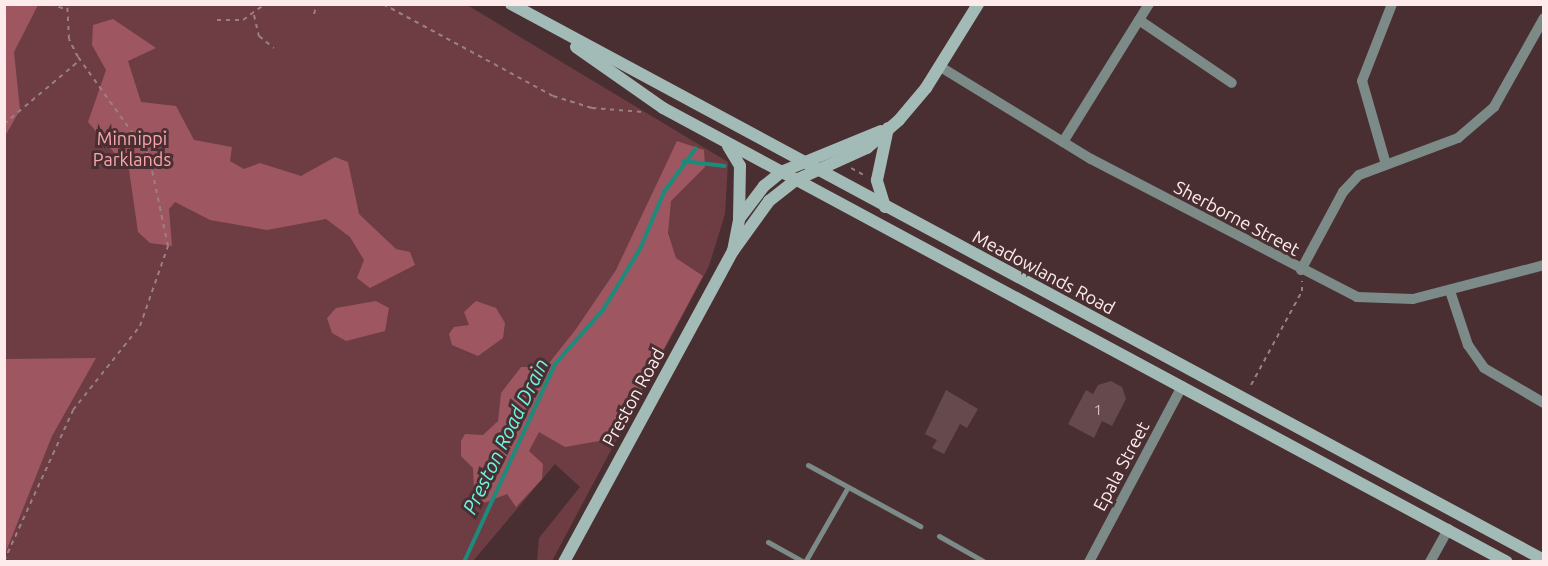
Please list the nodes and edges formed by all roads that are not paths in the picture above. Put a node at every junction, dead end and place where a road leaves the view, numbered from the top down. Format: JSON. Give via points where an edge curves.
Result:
{"nodes":[{"id":1,"x":511,"y":4,"type":"edge"},
{"id":2,"x":978,"y":4,"type":"edge"},
{"id":3,"x":1149,"y":4,"type":"edge"},
{"id":4,"x":1392,"y":4,"type":"edge"},
{"id":5,"x":528,"y":13,"type":"junction"},
{"id":6,"x":1544,"y":18,"type":"edge"},
{"id":7,"x":1139,"y":20,"type":"junction"},
{"id":8,"x":939,"y":66,"type":"junction"},
{"id":9,"x":1232,"y":83,"type":"dead end"},
{"id":10,"x":888,"y":128,"type":"junction"},
{"id":11,"x":724,"y":141,"type":"junction"},
{"id":12,"x":1063,"y":142,"type":"junction"},
{"id":13,"x":1385,"y":161,"type":"junction"},
{"id":14,"x":804,"y":163,"type":"junction"},
{"id":15,"x":818,"y":171,"type":"junction"},
{"id":16,"x":781,"y":172,"type":"junction"},
{"id":17,"x":796,"y":180,"type":"junction"},
{"id":18,"x":885,"y":207,"type":"junction"},
{"id":19,"x":739,"y":219,"type":"junction"},
{"id":20,"x":733,"y":250,"type":"junction"},
{"id":21,"x":1544,"y":265,"type":"edge"},
{"id":22,"x":1303,"y":271,"type":"junction"},
{"id":23,"x":1450,"y":291,"type":"junction"},
{"id":24,"x":1182,"y":386,"type":"junction"},
{"id":25,"x":1544,"y":403,"type":"edge"},
{"id":26,"x":808,"y":465,"type":"dead end"},
{"id":27,"x":848,"y":487,"type":"junction"},
{"id":28,"x":920,"y":526,"type":"dead end"},
{"id":29,"x":1448,"y":529,"type":"junction"},
{"id":30,"x":939,"y":536,"type":"dead end"},
{"id":31,"x":768,"y":542,"type":"dead end"},
{"id":32,"x":1544,"y":560,"type":"edge"},
{"id":33,"x":564,"y":561,"type":"edge"},
{"id":34,"x":805,"y":561,"type":"edge"},
{"id":35,"x":985,"y":561,"type":"edge"},
{"id":36,"x":1089,"y":561,"type":"edge"},
{"id":37,"x":1431,"y":561,"type":"edge"},
{"id":38,"x":1507,"y":561,"type":"edge"}],
"edges":[{"from":1,"to":5,"type":"main road","name":"Meadowlands Road"},
{"from":2,"to":8,"type":"main road","name":"Preston Road"},
{"from":3,"to":7,"type":"street"},
{"from":4,"to":13,"type":"street","via":[[1362,81]]},
{"from":5,"to":11,"type":"main road","name":"Meadowlands Road","via":[[663,108]]},
{"from":5,"to":14,"type":"main road","name":"Meadowlands Road"},
{"from":6,"to":13,"type":"street","via":[[1494,107],[1477,125],[1458,138]]},
{"from":7,"to":9,"type":"street"},
{"from":7,"to":12,"type":"street"},
{"from":8,"to":10,"type":"main road","name":"Preston Road","via":[[915,102]]},
{"from":8,"to":12,"type":"street","name":"Sherborne Street"},
{"from":10,"to":14,"type":"main road"},
{"from":10,"to":15,"type":"main road","name":"Preston Road","via":[[867,148]]},
{"from":10,"to":18,"type":"main road","via":[[877,180]]},
{"from":11,"to":16,"type":"main road","name":"Meadowlands Road"},
{"from":11,"to":19,"type":"main road","name":"Preston Road","via":[[740,166]]},
{"from":12,"to":22,"type":"street","name":"Sherborne Street"},
{"from":13,"to":22,"type":"street","via":[[1343,192]]},
{"from":14,"to":15,"type":"main road","name":"Meadowlands Road"},
{"from":14,"to":16,"type":"main road"},
{"from":15,"to":17,"type":"main road","name":"Preston Road"},
{"from":15,"to":18,"type":"main road","name":"Meadowlands Road"},
{"from":16,"to":17,"type":"main road","name":"Meadowlands Road"},
{"from":16,"to":19,"type":"main road"},
{"from":17,"to":20,"type":"main road","name":"Preston Road","via":[[776,191]]},
{"from":17,"to":24,"type":"main road","name":"Meadowlands Road"},
{"from":18,"to":32,"type":"main road","name":"Meadowlands Road"},
{"from":19,"to":20,"type":"main road","name":"Preston Road"},
{"from":20,"to":33,"type":"main road","name":"Preston Road"},
{"from":21,"to":23,"type":"street","name":"Sherborne Street"},
{"from":22,"to":23,"type":"street","name":"Sherborne Street","via":[[1357,297],[1385,301]]},
{"from":23,"to":25,"type":"street","via":[[1468,345],[1485,368]]},
{"from":24,"to":29,"type":"main road","name":"Meadowlands Road"},
{"from":24,"to":36,"type":"street","name":"Epala Street"},
{"from":26,"to":27,"type":"lane"},
{"from":27,"to":28,"type":"lane"},
{"from":27,"to":34,"type":"lane"},
{"from":29,"to":37,"type":"street"},
{"from":29,"to":38,"type":"main road","name":"Meadowlands Road"},
{"from":30,"to":35,"type":"lane"},
{"from":31,"to":34,"type":"lane"}]}
